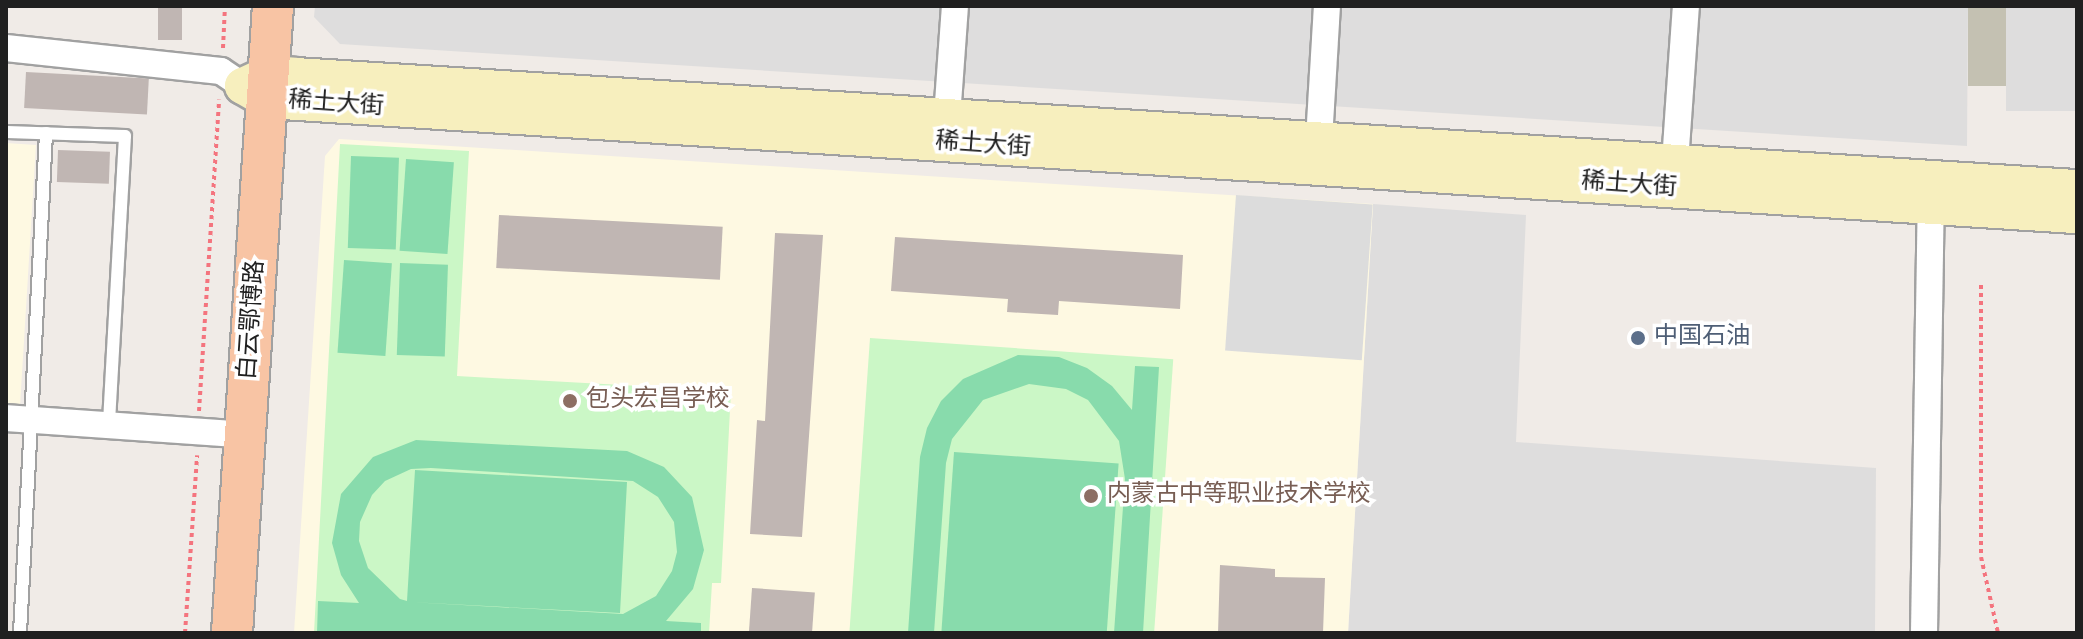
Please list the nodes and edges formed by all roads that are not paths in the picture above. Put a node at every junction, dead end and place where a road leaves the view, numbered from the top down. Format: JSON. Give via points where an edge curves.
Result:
{"nodes":[{"id":1,"x":248,"y":6,"type":"edge"},
{"id":2,"x":273,"y":6,"type":"edge"},
{"id":3,"x":955,"y":6,"type":"edge"},
{"id":4,"x":1327,"y":6,"type":"edge"},
{"id":5,"x":1686,"y":6,"type":"edge"},
{"id":6,"x":6,"y":48,"type":"edge"},
{"id":7,"x":250,"y":83,"type":"junction"},
{"id":8,"x":947,"y":117,"type":"junction"},
{"id":9,"x":6,"y":132,"type":"edge"},
{"id":10,"x":46,"y":133,"type":"junction"},
{"id":11,"x":1319,"y":140,"type":"junction"},
{"id":12,"x":1675,"y":162,"type":"junction"},
{"id":13,"x":2077,"y":188,"type":"edge"},
{"id":14,"x":1931,"y":192,"type":"junction"},
{"id":15,"x":2077,"y":215,"type":"edge"},
{"id":16,"x":18,"y":418,"type":"edge"},
{"id":17,"x":109,"y":425,"type":"junction"},
{"id":18,"x":210,"y":432,"type":"junction"},
{"id":19,"x":20,"y":633,"type":"edge"},
{"id":20,"x":211,"y":633,"type":"edge"},
{"id":21,"x":232,"y":633,"type":"edge"},
{"id":22,"x":1924,"y":633,"type":"edge"}],
"edges":[{"from":1,"to":7,"type":"main road","name":"白云鄂博路"},
{"from":2,"to":7,"type":"main road","name":"白云鄂博路"},
{"from":3,"to":8,"type":"street"},
{"from":4,"to":11,"type":"street"},
{"from":5,"to":12,"type":"street"},
{"from":6,"to":7,"type":"street"},
{"from":7,"to":8,"type":"main road","name":"稀土大街"},
{"from":7,"to":14,"type":"main road","name":"稀土大街"},
{"from":7,"to":18,"type":"main road","name":"白云鄂博路"},
{"from":7,"to":21,"type":"main road","name":"白云鄂博路"},
{"from":8,"to":11,"type":"main road","name":"稀土大街"},
{"from":9,"to":10,"type":"lane"},
{"from":10,"to":16,"type":"lane"},
{"from":10,"to":17,"type":"lane","via":[[125,136]]},
{"from":11,"to":12,"type":"main road","name":"稀土大街"},
{"from":12,"to":14,"type":"main road","name":"稀土大街"},
{"from":13,"to":14,"type":"main road","name":"稀土大街"},
{"from":14,"to":15,"type":"main road","name":"稀土大街"},
{"from":14,"to":22,"type":"street"},
{"from":16,"to":17,"type":"street"},
{"from":16,"to":19,"type":"lane"},
{"from":17,"to":18,"type":"street"},
{"from":18,"to":20,"type":"main road","name":"白云鄂博路"}]}
